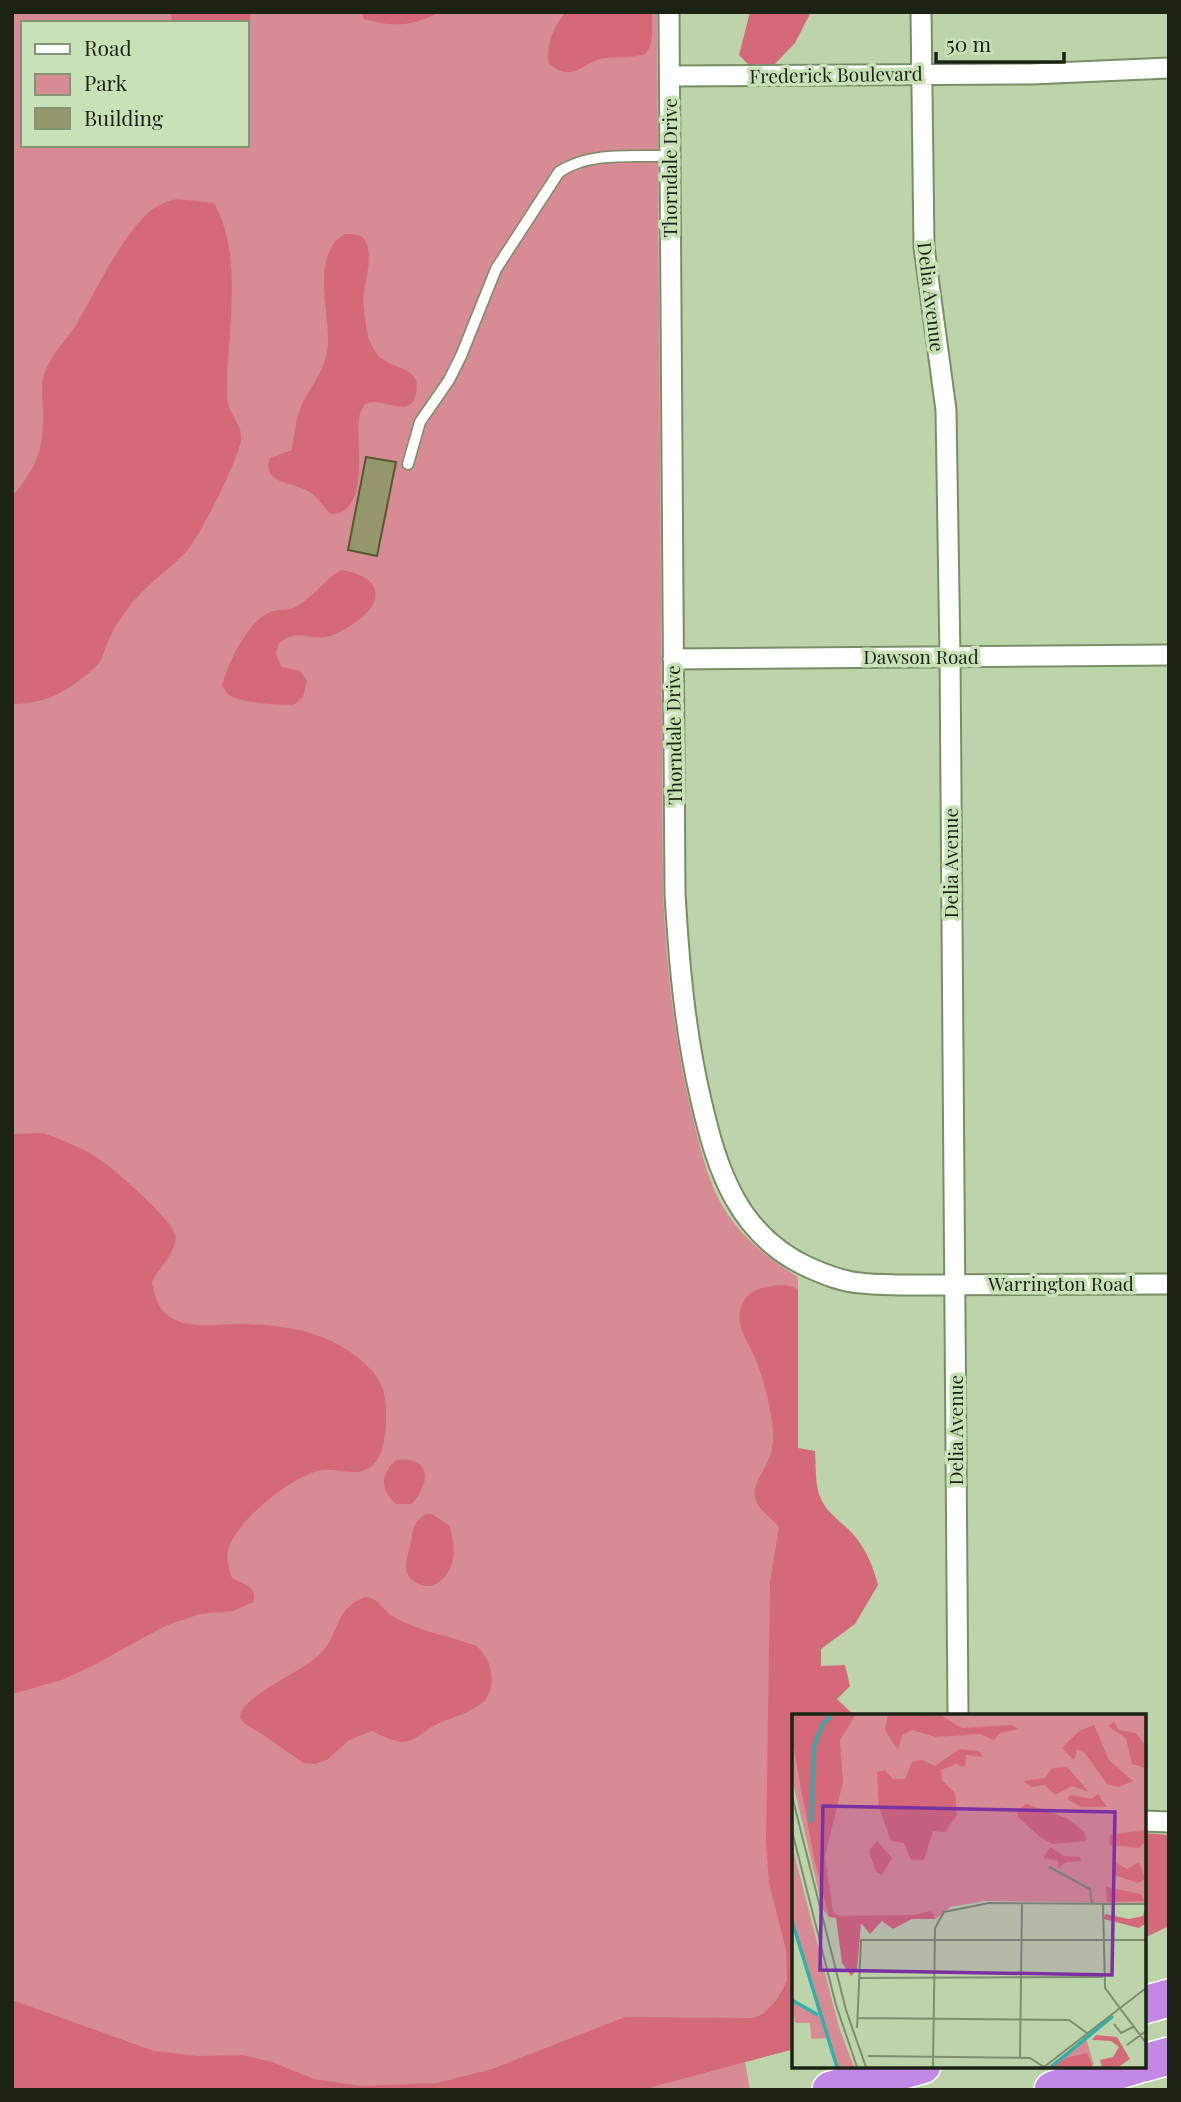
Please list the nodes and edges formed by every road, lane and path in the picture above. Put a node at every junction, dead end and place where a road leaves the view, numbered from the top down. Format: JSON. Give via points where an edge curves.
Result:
{"nodes":[{"id":1,"x":669,"y":12,"type":"edge"},
{"id":2,"x":921,"y":12,"type":"edge"},
{"id":3,"x":1169,"y":68,"type":"edge"},
{"id":4,"x":921,"y":74,"type":"junction"},
{"id":5,"x":671,"y":76,"type":"junction"},
{"id":6,"x":670,"y":156,"type":"junction"},
{"id":7,"x":408,"y":464,"type":"dead end"},
{"id":8,"x":1169,"y":655,"type":"edge"},
{"id":9,"x":950,"y":657,"type":"junction"},
{"id":10,"x":673,"y":659,"type":"junction"},
{"id":11,"x":1169,"y":1284,"type":"edge"},
{"id":12,"x":953,"y":1285,"type":"junction"},
{"id":13,"x":958,"y":1714,"type":"edge"},
{"id":14,"x":1146,"y":1821,"type":"edge"},
{"id":15,"x":1169,"y":1822,"type":"edge"},
{"id":16,"x":1169,"y":1998,"type":"edge"},
{"id":17,"x":1146,"y":2004,"type":"edge"},
{"id":18,"x":1169,"y":2056,"type":"edge"},
{"id":19,"x":1146,"y":2062,"type":"edge"},
{"id":20,"x":915,"y":2067,"type":"edge"},
{"id":21,"x":1129,"y":2067,"type":"edge"},
{"id":22,"x":831,"y":2090,"type":"edge"},
{"id":23,"x":1053,"y":2090,"type":"edge"}],
"edges":[{"from":1,"to":5,"type":"street","name":"Thorndale Drive"},
{"from":2,"to":4,"type":"street","name":"Delia Avenue"},
{"from":3,"to":4,"type":"street","name":"Frederick Boulevard"},
{"from":4,"to":5,"type":"street","name":"Frederick Boulevard"},
{"from":4,"to":9,"type":"street","name":"Delia Avenue","via":[[924,247],[946,410]]},
{"from":5,"to":6,"type":"street","name":"Thorndale Drive"},
{"from":6,"to":7,"type":"lane","via":[[594,159],[559,172],[496,269],[449,380],[419,422]]},
{"from":6,"to":10,"type":"street","name":"Thorndale Drive"},
{"from":8,"to":9,"type":"street","name":"Dawson Road"},
{"from":9,"to":10,"type":"street","name":"Dawson Road"},
{"from":9,"to":12,"type":"street","name":"Delia Avenue"},
{"from":10,"to":12,"type":"street","name":"Thorndale Drive","via":[[680,968],[697,1083],[711,1142],[731,1195],[775,1247],[827,1275],[859,1283]]},
{"from":11,"to":12,"type":"street","name":"Warrington Road"},
{"from":12,"to":13,"type":"street","name":"Delia Avenue"},
{"from":14,"to":15,"type":"street"},
{"from":16,"to":17,"type":"highway"},
{"from":18,"to":19,"type":"highway"},
{"from":20,"to":22,"type":"highway"},
{"from":21,"to":23,"type":"highway"}]}
